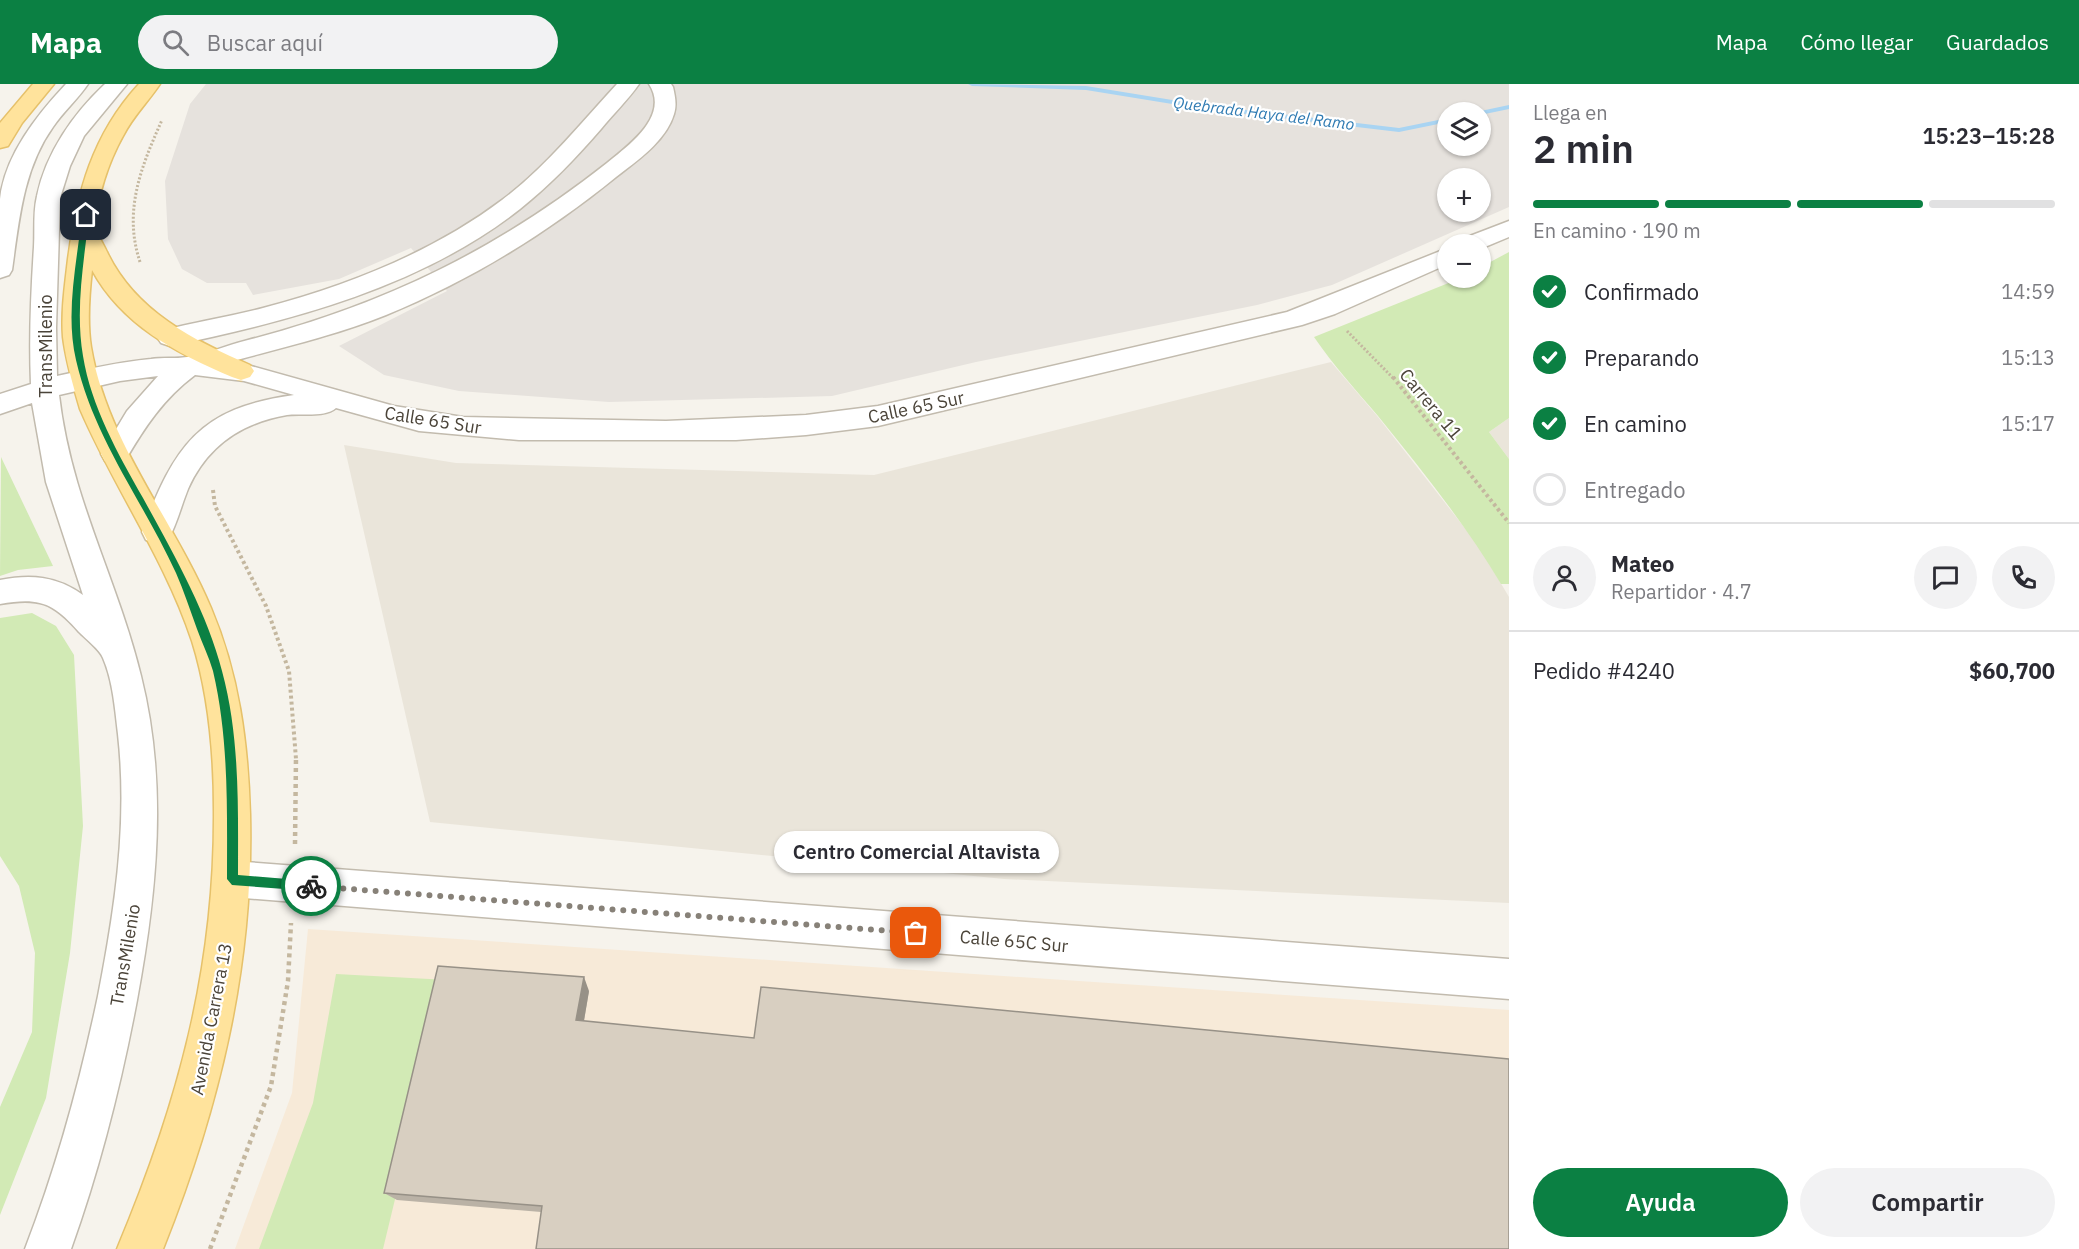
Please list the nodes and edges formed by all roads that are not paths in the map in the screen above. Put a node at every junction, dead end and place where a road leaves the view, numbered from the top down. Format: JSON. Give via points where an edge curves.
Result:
{"nodes":[{"id":1,"x":44,"y":84,"type":"edge"},
{"id":2,"x":78,"y":84,"type":"edge"},
{"id":3,"x":117,"y":84,"type":"edge"},
{"id":4,"x":150,"y":84,"type":"edge"},
{"id":5,"x":629,"y":84,"type":"edge"},
{"id":6,"x":659,"y":84,"type":"edge"},
{"id":7,"x":0,"y":141,"type":"edge"},
{"id":8,"x":549,"y":172,"type":"junction"},
{"id":9,"x":592,"y":186,"type":"junction"},
{"id":10,"x":1509,"y":228,"type":"edge"},
{"id":11,"x":84,"y":229,"type":"junction"},
{"id":12,"x":1491,"y":236,"type":"edge"},
{"id":13,"x":459,"y":238,"type":"junction"},
{"id":14,"x":485,"y":255,"type":"junction"},
{"id":15,"x":1437,"y":260,"type":"edge"},
{"id":16,"x":0,"y":270,"type":"edge"},
{"id":17,"x":170,"y":337,"type":"junction"},
{"id":18,"x":199,"y":363,"type":"junction"},
{"id":19,"x":84,"y":378,"type":"junction"},
{"id":20,"x":42,"y":389,"type":"junction"},
{"id":21,"x":0,"y":404,"type":"edge"},
{"id":22,"x":366,"y":408,"type":"junction"},
{"id":23,"x":115,"y":454,"type":"junction"},
{"id":24,"x":158,"y":532,"type":"junction"},
{"id":25,"x":0,"y":592,"type":"edge"},
{"id":26,"x":119,"y":654,"type":"junction"},
{"id":27,"x":232,"y":879,"type":"junction"},
{"id":28,"x":1509,"y":980,"type":"edge"},
{"id":29,"x":48,"y":1249,"type":"edge"},
{"id":30,"x":140,"y":1249,"type":"edge"}],
"edges":[{"from":1,"to":7,"type":"main road"},
{"from":2,"to":16,"type":"street","via":[[48,119],[18,170]]},
{"from":3,"to":20,"type":"street","name":"TransMilenio","via":[[83,120],[62,154],[48,198]]},
{"from":4,"to":11,"type":"main road","name":"Avenida Carrera 13","via":[[110,136],[87,202]]},
{"from":5,"to":8,"type":"street"},
{"from":6,"to":9,"type":"street","via":[[666,102],[662,118],[642,142]]},
{"from":8,"to":9,"type":"street"},
{"from":8,"to":13,"type":"street"},
{"from":9,"to":14,"type":"street"},
{"from":10,"to":12,"type":"street"},
{"from":11,"to":17,"type":"main road","via":[[108,277],[123,297]]},
{"from":11,"to":19,"type":"main road","name":"Avenida Carrera 13","via":[[75,328]]},
{"from":13,"to":14,"type":"street"},
{"from":13,"to":17,"type":"street","via":[[327,297],[223,327]]},
{"from":14,"to":18,"type":"street","via":[[368,312]]},
{"from":15,"to":22,"type":"street","name":"Calle 65 Sur","via":[[1326,308],[1249,331],[832,424],[716,433],[491,429],[444,425]]},
{"from":17,"to":18,"type":"main road"},
{"from":18,"to":19,"type":"street","name":"Calle 65 Sur"},
{"from":18,"to":22,"type":"street","name":"Calle 65 Sur","via":[[241,371]]},
{"from":18,"to":23,"type":"street","via":[[144,408]]},
{"from":19,"to":20,"type":"street","name":"Calle 65 Sur"},
{"from":19,"to":23,"type":"main road","name":"Avenida Carrera 13"},
{"from":20,"to":21,"type":"street","name":"Calle 65 Sur"},
{"from":20,"to":26,"type":"street","name":"TransMilenio","via":[[65,496]]},
{"from":22,"to":24,"type":"street","name":"Calle 65 Sur","via":[[287,405],[247,414],[215,430],[198,446],[182,471]]},
{"from":23,"to":24,"type":"main road","name":"Avenida Carrera 13"},
{"from":24,"to":27,"type":"main road","name":"Avenida Carrera 13","via":[[180,573],[217,670],[232,790]]},
{"from":25,"to":26,"type":"street","via":[[41,587],[56,592],[74,605]]},
{"from":26,"to":29,"type":"street","name":"TransMilenio","via":[[137,752],[139,873],[108,1052]]},
{"from":27,"to":28,"type":"street","name":"Calle 65C Sur"},
{"from":27,"to":30,"type":"main road","name":"Avenida Carrera 13","via":[[218,1001],[192,1112]]}]}
